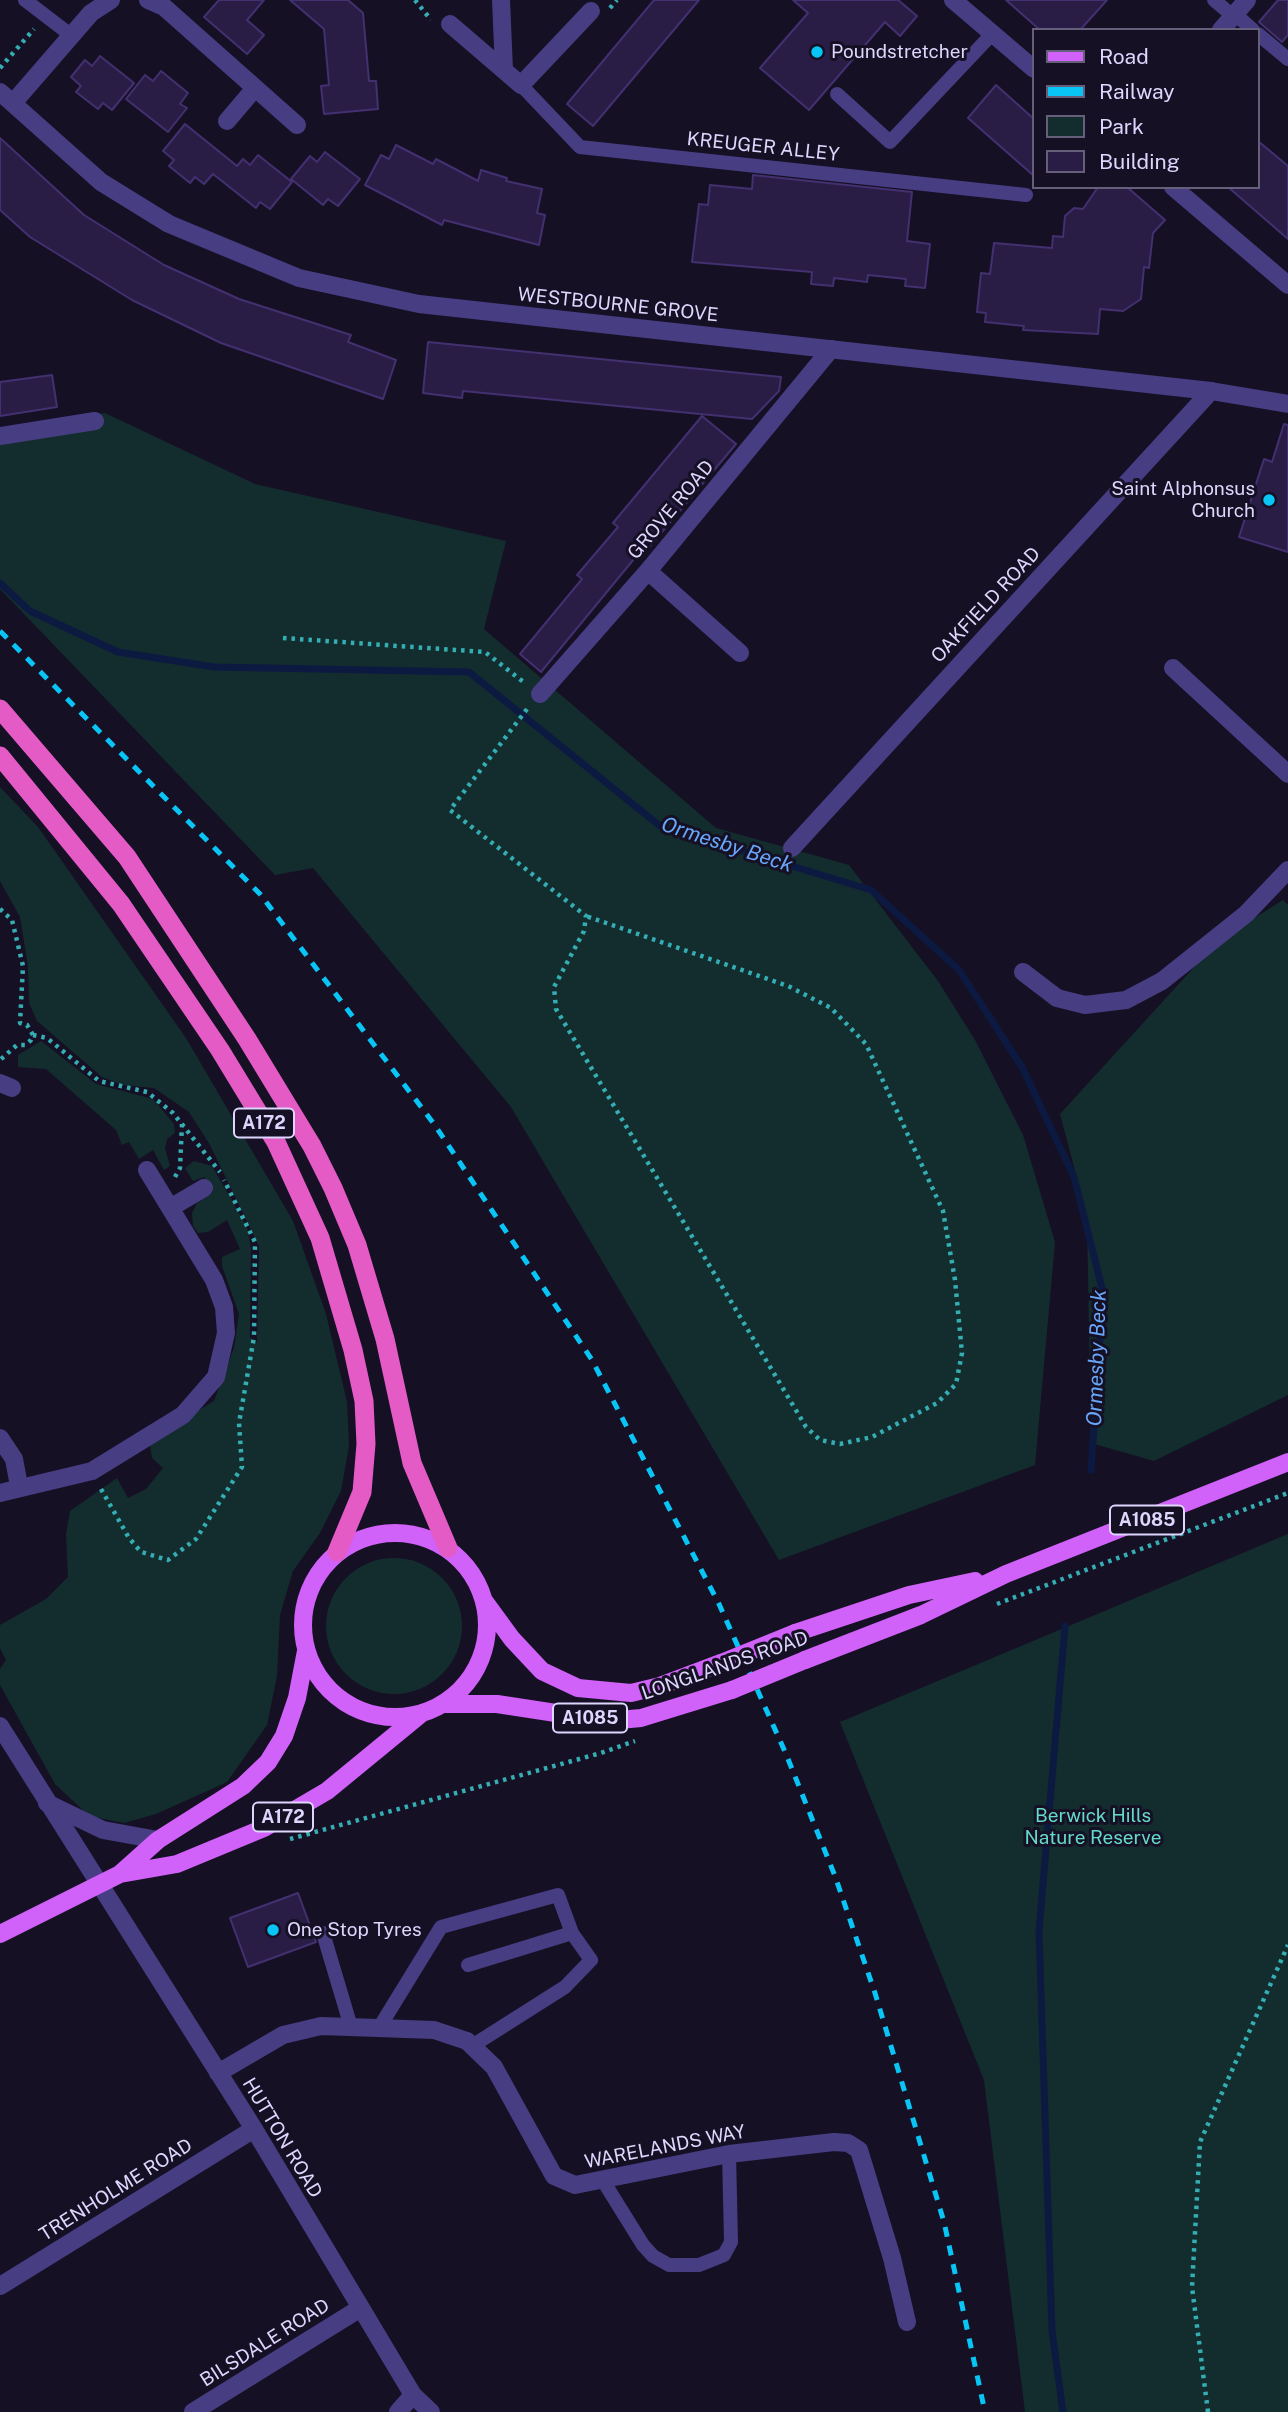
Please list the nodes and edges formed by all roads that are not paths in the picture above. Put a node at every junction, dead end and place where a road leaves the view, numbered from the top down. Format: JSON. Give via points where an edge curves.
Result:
{"nodes":[{"id":1,"x":26,"y":0,"type":"edge"},
{"id":2,"x":111,"y":0,"type":"edge"},
{"id":3,"x":148,"y":0,"type":"edge"},
{"id":4,"x":501,"y":0,"type":"edge"},
{"id":5,"x":1214,"y":0,"type":"edge"},
{"id":6,"x":963,"y":3,"type":"edge"},
{"id":7,"x":591,"y":11,"type":"dead end"},
{"id":8,"x":1234,"y":15,"type":"edge"},
{"id":9,"x":450,"y":24,"type":"dead end"},
{"id":10,"x":1250,"y":28,"type":"edge"},
{"id":11,"x":993,"y":33,"type":"junction"},
{"id":12,"x":72,"y":36,"type":"junction"},
{"id":13,"x":1260,"y":36,"type":"edge"},
{"id":14,"x":1288,"y":59,"type":"edge"},
{"id":15,"x":1032,"y":67,"type":"edge"},
{"id":16,"x":504,"y":70,"type":"junction"},
{"id":17,"x":521,"y":85,"type":"junction"},
{"id":18,"x":255,"y":88,"type":"junction"},
{"id":19,"x":837,"y":94,"type":"dead end"},
{"id":20,"x":6,"y":97,"type":"edge"},
{"id":21,"x":228,"y":121,"type":"dead end"},
{"id":22,"x":297,"y":125,"type":"dead end"},
{"id":23,"x":1175,"y":189,"type":"edge"},
{"id":24,"x":1027,"y":195,"type":"dead end"},
{"id":25,"x":1288,"y":285,"type":"edge"},
{"id":26,"x":831,"y":349,"type":"junction"},
{"id":27,"x":1211,"y":391,"type":"junction"},
{"id":28,"x":1288,"y":404,"type":"edge"},
{"id":29,"x":95,"y":421,"type":"dead end"},
{"id":30,"x":0,"y":436,"type":"edge"},
{"id":31,"x":648,"y":571,"type":"junction"},
{"id":32,"x":740,"y":653,"type":"dead end"},
{"id":33,"x":1173,"y":668,"type":"dead end"},
{"id":34,"x":535,"y":700,"type":"road end"},
{"id":35,"x":0,"y":709,"type":"edge"},
{"id":36,"x":0,"y":756,"type":"edge"},
{"id":37,"x":1288,"y":774,"type":"edge"},
{"id":38,"x":792,"y":848,"type":"dead end"},
{"id":39,"x":1288,"y":870,"type":"edge"},
{"id":40,"x":1023,"y":972,"type":"dead end"},
{"id":41,"x":148,"y":1170,"type":"dead end"},
{"id":42,"x":204,"y":1188,"type":"dead end"},
{"id":43,"x":167,"y":1202,"type":"junction"},
{"id":44,"x":0,"y":1438,"type":"edge"},
{"id":45,"x":1288,"y":1462,"type":"edge"},
{"id":46,"x":19,"y":1486,"type":"junction"},
{"id":47,"x":0,"y":1493,"type":"edge"},
{"id":48,"x":448,"y":1548,"type":"junction"},
{"id":49,"x":337,"y":1552,"type":"junction"},
{"id":50,"x":1006,"y":1574,"type":"junction"},
{"id":51,"x":485,"y":1602,"type":"junction"},
{"id":52,"x":306,"y":1651,"type":"junction"},
{"id":53,"x":443,"y":1704,"type":"junction"},
{"id":54,"x":422,"y":1713,"type":"junction"},
{"id":55,"x":0,"y":1726,"type":"edge"},
{"id":56,"x":47,"y":1803,"type":"junction"},
{"id":57,"x":158,"y":1840,"type":"junction"},
{"id":58,"x":120,"y":1874,"type":"junction"},
{"id":59,"x":97,"y":1885,"type":"junction"},
{"id":60,"x":323,"y":1933,"type":"dead end"},
{"id":61,"x":572,"y":1933,"type":"junction"},
{"id":62,"x":0,"y":1934,"type":"edge"},
{"id":63,"x":468,"y":1965,"type":"dead end"},
{"id":64,"x":351,"y":2027,"type":"junction"},
{"id":65,"x":379,"y":2028,"type":"junction"},
{"id":66,"x":472,"y":2046,"type":"junction"},
{"id":67,"x":218,"y":2073,"type":"junction"},
{"id":68,"x":254,"y":2129,"type":"junction"},
{"id":69,"x":729,"y":2154,"type":"junction"},
{"id":70,"x":602,"y":2179,"type":"junction"},
{"id":71,"x":0,"y":2286,"type":"edge"},
{"id":72,"x":359,"y":2309,"type":"junction"},
{"id":73,"x":907,"y":2322,"type":"dead end"},
{"id":74,"x":413,"y":2395,"type":"junction"},
{"id":75,"x":193,"y":2412,"type":"edge"},
{"id":76,"x":398,"y":2412,"type":"edge"},
{"id":77,"x":432,"y":2412,"type":"edge"}],
"edges":[{"from":1,"to":12,"type":"lane"},
{"from":2,"to":12,"type":"street","via":[[91,13]]},
{"from":3,"to":18,"type":"street","via":[[164,7]]},
{"from":4,"to":16,"type":"street"},
{"from":5,"to":8,"type":"lane"},
{"from":6,"to":11,"type":"street"},
{"from":7,"to":17,"type":"street"},
{"from":8,"to":10,"type":"lane"},
{"from":9,"to":16,"type":"street"},
{"from":11,"to":15,"type":"street"},
{"from":11,"to":19,"type":"lane","via":[[890,142]]},
{"from":12,"to":20,"type":"street"},
{"from":13,"to":14,"type":"lane"},
{"from":16,"to":17,"type":"street"},
{"from":17,"to":24,"type":"lane","name":"KREUGER ALLEY","via":[[580,147]]},
{"from":18,"to":21,"type":"street"},
{"from":18,"to":22,"type":"street"},
{"from":20,"to":26,"type":"street","name":"WESTBOURNE GROVE","via":[[101,182],[169,224],[299,278],[419,304]]},
{"from":23,"to":25,"type":"street"},
{"from":26,"to":27,"type":"street","name":"WESTBOURNE GROVE"},
{"from":26,"to":31,"type":"street","name":"GROVE ROAD"},
{"from":27,"to":28,"type":"street","name":"WESTBOURNE GROVE"},
{"from":27,"to":38,"type":"street","name":"OAKFIELD ROAD"},
{"from":29,"to":30,"type":"street"},
{"from":31,"to":32,"type":"street"},
{"from":31,"to":34,"type":"street","name":"GROVE ROAD"},
{"from":33,"to":37,"type":"street"},
{"from":35,"to":48,"type":"highway","number":"A172","via":[[127,857],[247,1039],[317,1156],[357,1245],[385,1339],[412,1463]]},
{"from":36,"to":49,"type":"highway","number":"A172","via":[[121,904],[220,1050],[275,1143],[320,1238],[353,1350],[366,1444],[362,1492]]},
{"from":39,"to":40,"type":"street","via":[[1246,914],[1162,981],[1126,1000],[1085,1005],[1057,998]]},
{"from":41,"to":43,"type":"street"},
{"from":42,"to":43,"type":"street"},
{"from":43,"to":46,"type":"street","via":[[214,1280],[224,1307],[224,1353],[216,1377],[183,1415],[92,1471]]},
{"from":44,"to":46,"type":"street","via":[[13,1459]]},
{"from":45,"to":50,"type":"main road","name":"LONGLANDS ROAD","number":"A1085"},
{"from":46,"to":47,"type":"street"},
{"from":48,"to":49,"type":"main road","name":"LONGLANDS ROAD","via":[[421,1536],[392,1532],[363,1538]]},
{"from":48,"to":51,"type":"main road","name":"LONGLANDS ROAD","via":[[471,1572]]},
{"from":49,"to":52,"type":"main road","name":"LONGLANDS ROAD","via":[[318,1572],[306,1597],[302,1624]]},
{"from":50,"to":51,"type":"main road","name":"LONGLANDS ROAD","number":"A1085","bridge":true,"via":[[909,1595],[631,1693],[578,1688],[542,1671]]},
{"from":50,"to":53,"type":"main road","name":"LONGLANDS ROAD","number":"A1085","bridge":true,"via":[[921,1615],[732,1690],[641,1718],[608,1721],[497,1704]]},
{"from":51,"to":53,"type":"main road","name":"LONGLANDS ROAD","via":[[487,1631],[481,1660],[466,1685]]},
{"from":52,"to":54,"type":"main road","name":"LONGLANDS ROAD","via":[[323,1684],[351,1707],[386,1717]]},
{"from":52,"to":57,"type":"main road","name":"LONGLANDS ROAD","number":"A172","via":[[284,1736],[268,1762],[232,1794]]},
{"from":53,"to":54,"type":"main road","name":"LONGLANDS ROAD"},
{"from":54,"to":58,"type":"main road","name":"LONGLANDS ROAD","number":"A172","via":[[327,1791],[264,1828],[177,1864]]},
{"from":55,"to":56,"type":"street","name":"HUTTON ROAD"},
{"from":56,"to":57,"type":"street","via":[[103,1830]]},
{"from":56,"to":59,"type":"street","name":"HUTTON ROAD"},
{"from":57,"to":58,"type":"main road","name":"LONGLANDS ROAD","number":"A172"},
{"from":58,"to":59,"type":"main road","name":"LONGLANDS ROAD","number":"A172"},
{"from":59,"to":62,"type":"main road","name":"LONGLANDS ROAD","number":"A172"},
{"from":59,"to":67,"type":"street","name":"HUTTON ROAD"},
{"from":60,"to":64,"type":"lane"},
{"from":61,"to":63,"type":"lane"},
{"from":61,"to":65,"type":"lane","via":[[556,1894],[441,1927]]},
{"from":61,"to":66,"type":"lane","via":[[591,1960],[575,1980]]},
{"from":64,"to":65,"type":"street","name":"WARELANDS WAY"},
{"from":64,"to":67,"type":"street","name":"WARELANDS WAY","via":[[321,2025],[283,2035]]},
{"from":65,"to":66,"type":"street","name":"WARELANDS WAY","via":[[433,2030]]},
{"from":66,"to":70,"type":"street","name":"WARELANDS WAY","via":[[494,2067],[554,2176],[575,2185]]},
{"from":67,"to":68,"type":"street","name":"HUTTON ROAD"},
{"from":68,"to":71,"type":"street","name":"TRENHOLME ROAD"},
{"from":68,"to":72,"type":"street","name":"HUTTON ROAD"},
{"from":69,"to":70,"type":"street","name":"WARELANDS WAY"},
{"from":69,"to":70,"type":"lane","via":[[731,2242],[724,2255],[699,2265],[669,2265],[653,2256]]},
{"from":69,"to":73,"type":"street","name":"WARELANDS WAY","via":[[834,2142],[859,2150]]},
{"from":72,"to":74,"type":"street","name":"HUTTON ROAD"},
{"from":72,"to":75,"type":"street","name":"BILSDALE ROAD"},
{"from":74,"to":76,"type":"street"},
{"from":74,"to":77,"type":"street","name":"HUTTON ROAD"}]}
